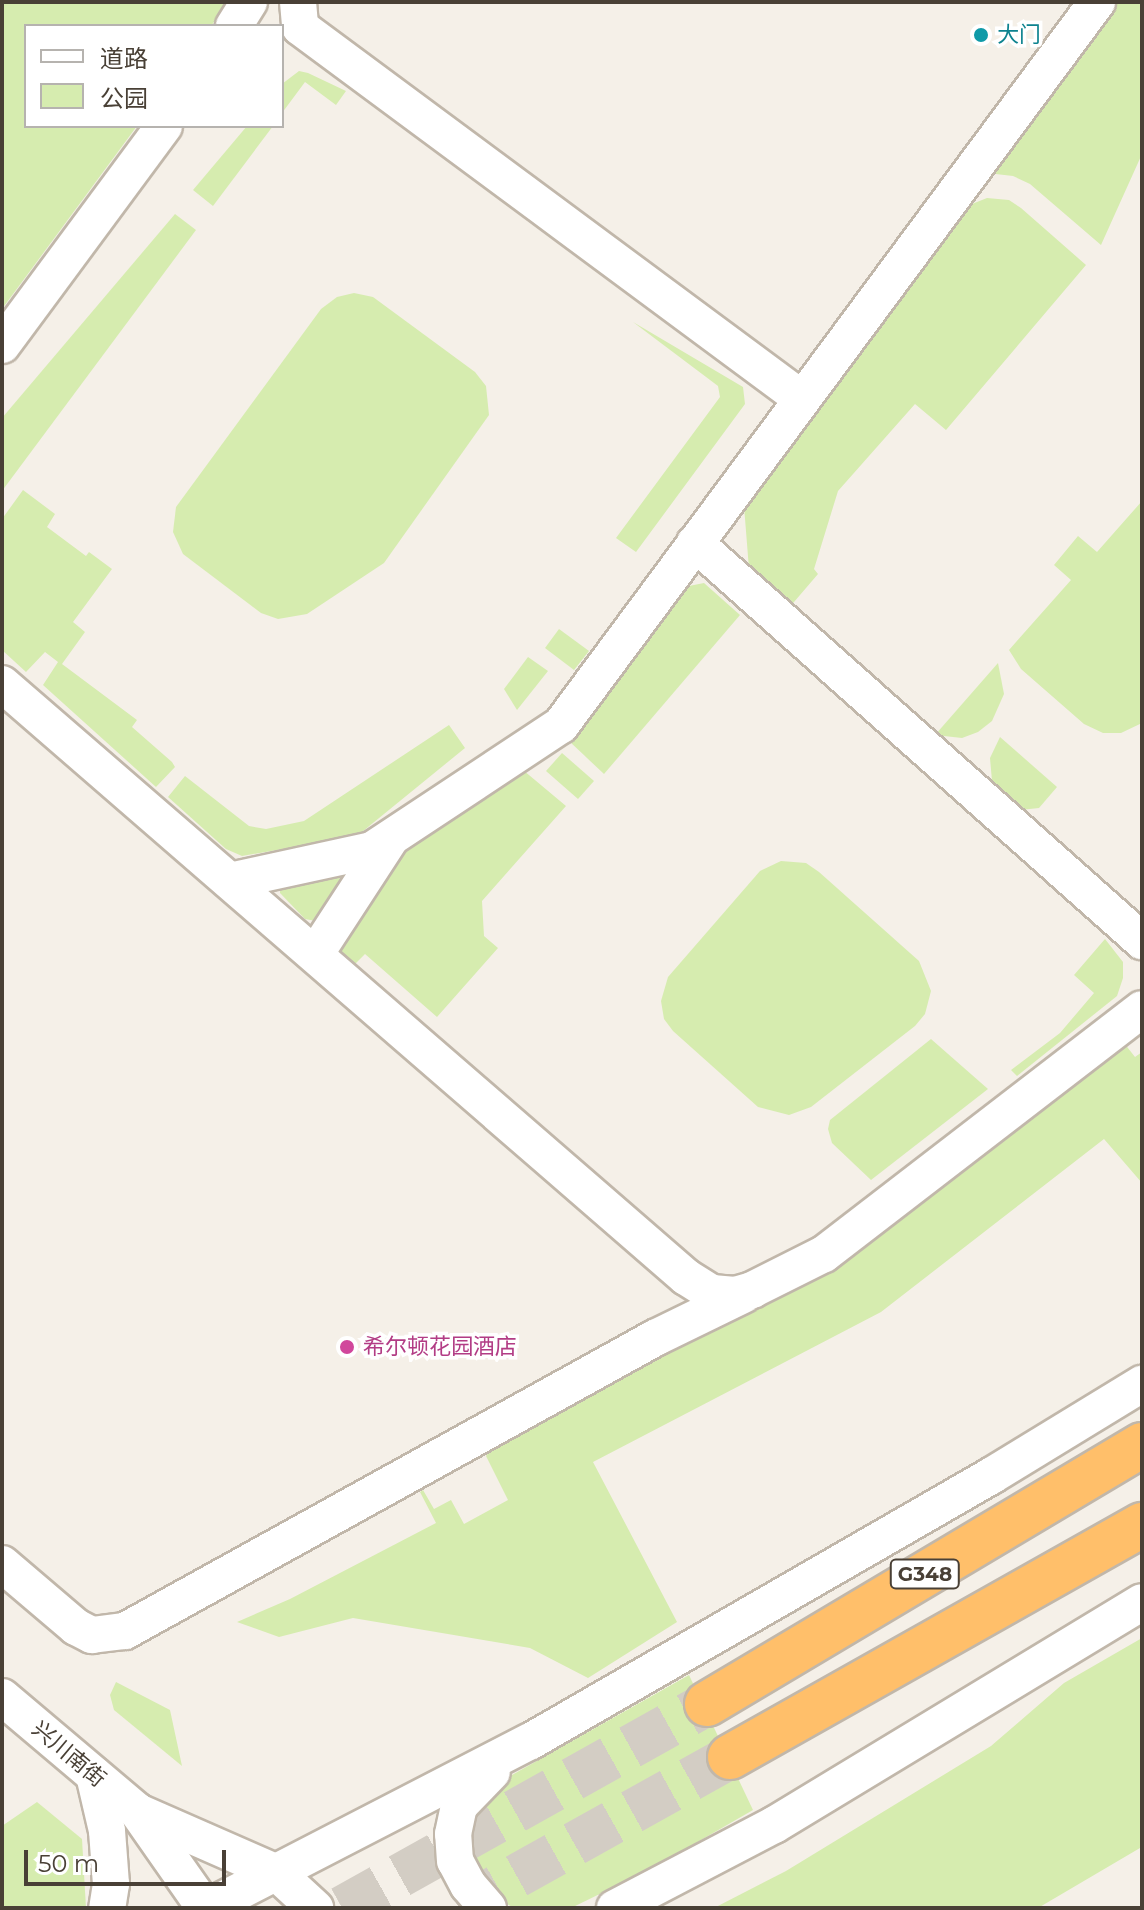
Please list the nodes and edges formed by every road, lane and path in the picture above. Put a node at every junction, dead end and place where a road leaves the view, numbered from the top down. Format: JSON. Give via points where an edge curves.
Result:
{"nodes":[{"id":1,"x":249,"y":2,"type":"edge"},
{"id":2,"x":1097,"y":2,"type":"edge"},
{"id":3,"x":293,"y":20,"type":"edge"},
{"id":4,"x":235,"y":24,"type":"edge"},
{"id":5,"x":163,"y":128,"type":"edge"},
{"id":6,"x":2,"y":345,"type":"edge"},
{"id":7,"x":802,"y":399,"type":"junction"},
{"id":8,"x":695,"y":543,"type":"junction"},
{"id":9,"x":2,"y":684,"type":"edge"},
{"id":10,"x":389,"y":841,"type":"junction"},
{"id":11,"x":230,"y":881,"type":"junction"},
{"id":12,"x":1142,"y":941,"type":"edge"},
{"id":13,"x":316,"y":953,"type":"junction"},
{"id":14,"x":1142,"y":1009,"type":"edge"},
{"id":15,"x":752,"y":1290,"type":"junction"},
{"id":16,"x":1142,"y":1384,"type":"edge"},
{"id":17,"x":1142,"y":1445,"type":"edge"},
{"id":18,"x":1142,"y":1525,"type":"edge"},
{"id":19,"x":2,"y":1564,"type":"edge"},
{"id":20,"x":1142,"y":1602,"type":"edge"},
{"id":21,"x":2,"y":1697,"type":"edge"},
{"id":22,"x":707,"y":1704,"type":"tunnel mouth"},
{"id":23,"x":531,"y":1741,"type":"junction"},
{"id":24,"x":730,"y":1757,"type":"tunnel mouth"},
{"id":25,"x":94,"y":1775,"type":"junction"},
{"id":26,"x":137,"y":1811,"type":"junction"},
{"id":27,"x":277,"y":1873,"type":"junction"},
{"id":28,"x":107,"y":1908,"type":"edge"},
{"id":29,"x":206,"y":1908,"type":"edge"},
{"id":30,"x":315,"y":1908,"type":"edge"},
{"id":31,"x":488,"y":1908,"type":"edge"},
{"id":32,"x":615,"y":1908,"type":"edge"}],
"edges":[{"from":1,"to":4,"type":"street"},
{"from":2,"to":7,"type":"street"},
{"from":3,"to":7,"type":"street"},
{"from":5,"to":6,"type":"street"},
{"from":7,"to":8,"type":"street"},
{"from":8,"to":10,"type":"street","via":[[561,725]]},
{"from":8,"to":12,"type":"street"},
{"from":9,"to":11,"type":"street"},
{"from":10,"to":11,"type":"street","via":[[358,854]]},
{"from":10,"to":13,"type":"street"},
{"from":11,"to":13,"type":"street"},
{"from":13,"to":15,"type":"street","via":[[686,1277],[724,1295]]},
{"from":14,"to":15,"type":"street","via":[[824,1254]]},
{"from":15,"to":19,"type":"street","via":[[655,1338],[125,1631],[105,1636],[84,1631]]},
{"from":16,"to":23,"type":"street"},
{"from":17,"to":22,"type":"highway","number":"G348"},
{"from":18,"to":24,"type":"highway","number":"G348"},
{"from":20,"to":32,"type":"street","via":[[774,1825]]},
{"from":21,"to":25,"type":"street","name":"兴川南街"},
{"from":23,"to":27,"type":"street"},
{"from":23,"to":31,"type":"street","via":[[480,1781],[459,1806],[455,1861]]},
{"from":25,"to":26,"type":"street","name":"兴川南街"},
{"from":25,"to":28,"type":"street","via":[[107,1831]]},
{"from":26,"to":27,"type":"street","name":"兴川南街"},
{"from":26,"to":29,"type":"street","name":"兴川南街"},
{"from":27,"to":29,"type":"street"},
{"from":27,"to":30,"type":"street","name":"兴川南街"}]}
